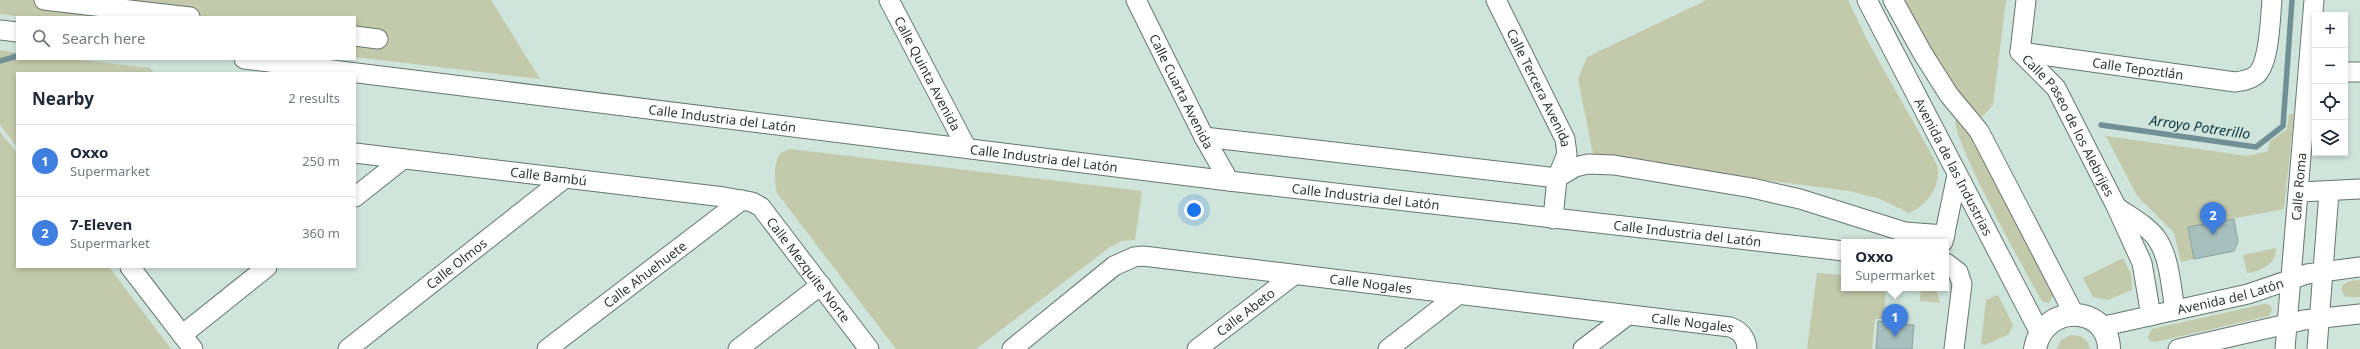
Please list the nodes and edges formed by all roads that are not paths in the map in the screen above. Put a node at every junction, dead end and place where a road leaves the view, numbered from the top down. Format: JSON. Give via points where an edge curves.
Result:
{"nodes":[{"id":1,"x":44,"y":0,"type":"edge"},
{"id":2,"x":889,"y":0,"type":"edge"},
{"id":3,"x":1136,"y":0,"type":"edge"},
{"id":4,"x":1496,"y":0,"type":"edge"},
{"id":5,"x":1867,"y":0,"type":"edge"},
{"id":6,"x":1893,"y":0,"type":"edge"},
{"id":7,"x":2026,"y":0,"type":"edge"},
{"id":8,"x":2272,"y":0,"type":"edge"},
{"id":9,"x":2314,"y":0,"type":"edge"},
{"id":10,"x":111,"y":12,"type":"edge"},
{"id":11,"x":174,"y":16,"type":"edge"},
{"id":12,"x":0,"y":30,"type":"edge"},
{"id":13,"x":16,"y":32,"type":"edge"},
{"id":14,"x":356,"y":36,"type":"edge"},
{"id":15,"x":378,"y":39,"type":"dead end"},
{"id":16,"x":2313,"y":48,"type":"edge"},
{"id":17,"x":2020,"y":52,"type":"junction"},
{"id":18,"x":1923,"y":54,"type":"junction"},
{"id":19,"x":252,"y":60,"type":"edge"},
{"id":20,"x":1900,"y":66,"type":"junction"},
{"id":21,"x":351,"y":72,"type":"edge"},
{"id":22,"x":2348,"y":72,"type":"edge"},
{"id":23,"x":2360,"y":72,"type":"edge"},
{"id":24,"x":356,"y":73,"type":"edge"},
{"id":25,"x":2312,"y":73,"type":"edge"},
{"id":26,"x":1204,"y":137,"type":"junction"},
{"id":27,"x":966,"y":147,"type":"junction"},
{"id":28,"x":356,"y":153,"type":"edge"},
{"id":29,"x":403,"y":159,"type":"junction"},
{"id":30,"x":1957,"y":175,"type":"junction"},
{"id":31,"x":566,"y":178,"type":"junction"},
{"id":32,"x":1557,"y":178,"type":"junction"},
{"id":33,"x":1229,"y":181,"type":"junction"},
{"id":34,"x":2360,"y":189,"type":"edge"},
{"id":35,"x":2300,"y":192,"type":"junction"},
{"id":36,"x":2329,"y":192,"type":"junction"},
{"id":37,"x":356,"y":196,"type":"edge"},
{"id":38,"x":742,"y":200,"type":"junction"},
{"id":39,"x":2116,"y":206,"type":"junction"},
{"id":40,"x":1553,"y":219,"type":"junction"},
{"id":41,"x":1944,"y":238,"type":"edge"},
{"id":42,"x":1841,"y":251,"type":"edge"},
{"id":43,"x":1949,"y":265,"type":"edge"},
{"id":44,"x":2360,"y":267,"type":"edge"},
{"id":45,"x":131,"y":268,"type":"edge"},
{"id":46,"x":266,"y":268,"type":"edge"},
{"id":47,"x":2324,"y":271,"type":"junction"},
{"id":48,"x":1294,"y":275,"type":"junction"},
{"id":49,"x":2292,"y":278,"type":"junction"},
{"id":50,"x":821,"y":285,"type":"junction"},
{"id":51,"x":1459,"y":294,"type":"junction"},
{"id":52,"x":2176,"y":310,"type":"junction"},
{"id":53,"x":2074,"y":314,"type":"junction"},
{"id":54,"x":2360,"y":314,"type":"edge"},
{"id":55,"x":1628,"y":315,"type":"junction"},
{"id":56,"x":2151,"y":316,"type":"junction"},
{"id":57,"x":2320,"y":318,"type":"junction"},
{"id":58,"x":2288,"y":324,"type":"junction"},
{"id":59,"x":2100,"y":327,"type":"junction"},
{"id":60,"x":2037,"y":341,"type":"edge"},
{"id":61,"x":187,"y":342,"type":"edge"},
{"id":62,"x":348,"y":349,"type":"edge"},
{"id":63,"x":547,"y":349,"type":"edge"},
{"id":64,"x":738,"y":349,"type":"edge"},
{"id":65,"x":869,"y":349,"type":"edge"},
{"id":66,"x":1012,"y":349,"type":"edge"},
{"id":67,"x":1197,"y":349,"type":"edge"},
{"id":68,"x":1388,"y":349,"type":"edge"},
{"id":69,"x":1583,"y":349,"type":"edge"},
{"id":70,"x":1747,"y":349,"type":"edge"},
{"id":71,"x":1954,"y":349,"type":"edge"},
{"id":72,"x":2109,"y":349,"type":"edge"},
{"id":73,"x":2178,"y":349,"type":"edge"},
{"id":74,"x":2285,"y":349,"type":"edge"},
{"id":75,"x":2317,"y":349,"type":"edge"}],
"edges":[{"from":1,"to":10,"type":"street"},
{"from":2,"to":27,"type":"street","name":"Calle Quinta Avenida"},
{"from":3,"to":26,"type":"street","name":"Calle Cuarta Avenida"},
{"from":4,"to":32,"type":"street","name":"Calle Tercera Avenida","via":[[1565,139],[1567,154]]},
{"from":5,"to":20,"type":"street","name":"Avenida de las Industrias"},
{"from":6,"to":18,"type":"street"},
{"from":7,"to":17,"type":"street","name":"Calle Paseo de los Alebrijes"},
{"from":8,"to":17,"type":"street","name":"Calle Tepoztlán","via":[[2265,61],[2255,76],[2235,82]]},
{"from":9,"to":16,"type":"street","name":"Calle Roma"},
{"from":10,"to":11,"type":"street"},
{"from":12,"to":13,"type":"street"},
{"from":14,"to":15,"type":"street"},
{"from":17,"to":39,"type":"street","name":"Calle Paseo de los Alebrijes","via":[[2056,88]]},
{"from":18,"to":20,"type":"street"},
{"from":18,"to":53,"type":"street","via":[[1949,95],[1979,131]]},
{"from":19,"to":21,"type":"street","name":"Calle Industria del Latón"},
{"from":20,"to":30,"type":"street","name":"Avenida de las Industrias"},
{"from":22,"to":23,"type":"street"},
{"from":24,"to":27,"type":"street","name":"Calle Industria del Latón"},
{"from":25,"to":35,"type":"street","name":"Calle Roma"},
{"from":26,"to":32,"type":"street"},
{"from":26,"to":33,"type":"street","name":"Calle Cuarta Avenida"},
{"from":27,"to":33,"type":"street","name":"Calle Industria del Latón"},
{"from":28,"to":29,"type":"street","name":"Calle Bambú"},
{"from":29,"to":31,"type":"street","name":"Calle Bambú"},
{"from":29,"to":37,"type":"street"},
{"from":30,"to":41,"type":"street"},
{"from":30,"to":60,"type":"street","name":"Avenida de las Industrias"},
{"from":31,"to":38,"type":"street","name":"Calle Bambú"},
{"from":31,"to":62,"type":"street","name":"Calle Olmos"},
{"from":32,"to":40,"type":"street","name":"Calle Tercera Avenida"},
{"from":32,"to":41,"type":"street","via":[[1575,167],[1588,164],[1614,165],[1752,188],[1800,199],[1905,232]]},
{"from":33,"to":40,"type":"street","name":"Calle Industria del Latón"},
{"from":34,"to":36,"type":"street"},
{"from":35,"to":36,"type":"street"},
{"from":35,"to":49,"type":"street","name":"Calle Roma"},
{"from":36,"to":47,"type":"street"},
{"from":38,"to":50,"type":"street","name":"Calle Mezquite Norte","via":[[762,207]]},
{"from":38,"to":63,"type":"street","name":"Calle Ahuehuete"},
{"from":39,"to":52,"type":"street","name":"Calle Paseo de los Alebrijes","via":[[2152,233],[2160,244],[2167,262]]},
{"from":39,"to":56,"type":"street","name":"Calle Paseo de los Alebrijes","via":[[2142,263]]},
{"from":40,"to":42,"type":"street","name":"Calle Industria del Latón"},
{"from":43,"to":71,"type":"street","via":[[1958,272],[1962,284]]},
{"from":44,"to":47,"type":"street","name":"Avenida del Latón"},
{"from":45,"to":61,"type":"street"},
{"from":46,"to":61,"type":"street"},
{"from":47,"to":49,"type":"street","name":"Avenida del Latón"},
{"from":47,"to":57,"type":"street"},
{"from":48,"to":51,"type":"street","name":"Calle Nogales"},
{"from":48,"to":66,"type":"street","name":"Calle Nogales","via":[[1134,257],[1114,266]]},
{"from":48,"to":67,"type":"street","name":"Calle Abeto"},
{"from":49,"to":52,"type":"street","name":"Avenida del Latón","via":[[2248,294]]},
{"from":49,"to":58,"type":"street","name":"Calle Roma"},
{"from":50,"to":64,"type":"street"},
{"from":50,"to":65,"type":"street","name":"Calle Mezquite Norte"},
{"from":51,"to":55,"type":"street","name":"Calle Nogales"},
{"from":51,"to":68,"type":"street"},
{"from":52,"to":56,"type":"street","name":"Avenida del Latón"},
{"from":53,"to":59,"type":"street","via":[[2093,320]]},
{"from":53,"to":60,"type":"street","via":[[2054,319]]},
{"from":54,"to":57,"type":"street"},
{"from":55,"to":69,"type":"street"},
{"from":55,"to":70,"type":"street","name":"Calle Nogales","via":[[1730,327],[1739,330],[1744,336]]},
{"from":56,"to":59,"type":"street","name":"Avenida del Latón"},
{"from":57,"to":58,"type":"street"},
{"from":57,"to":75,"type":"street"},
{"from":58,"to":73,"type":"street"},
{"from":58,"to":74,"type":"street","name":"Calle Roma"},
{"from":59,"to":72,"type":"street","via":[[2106,336]]}]}
